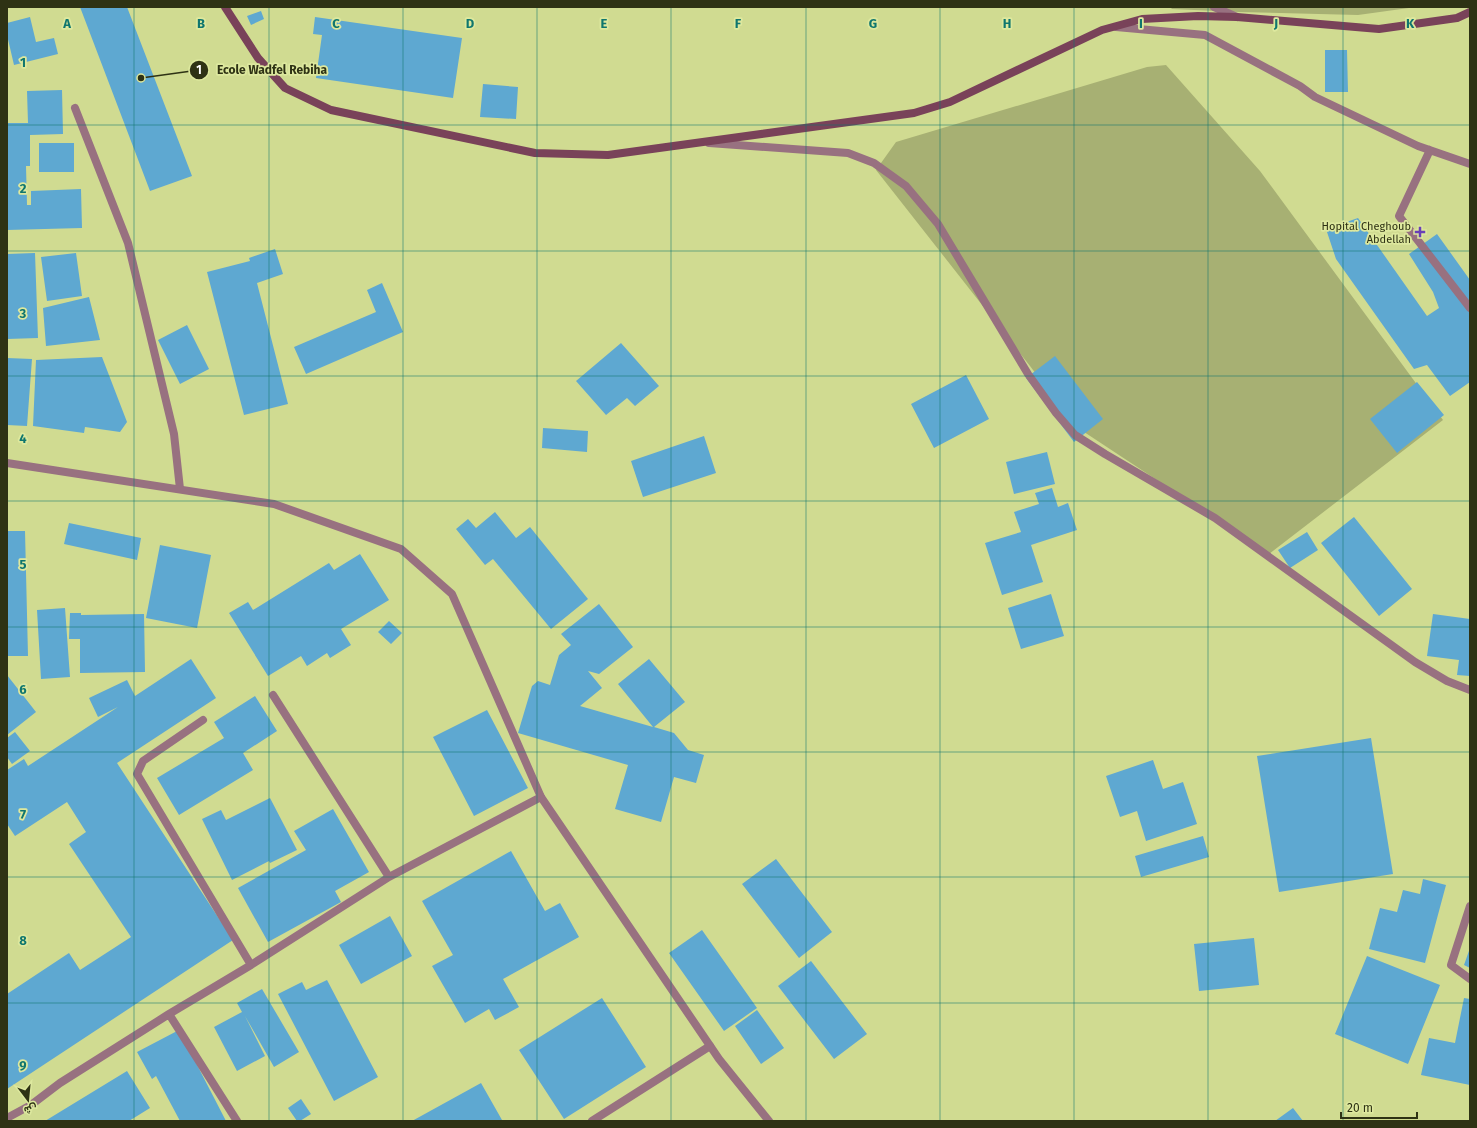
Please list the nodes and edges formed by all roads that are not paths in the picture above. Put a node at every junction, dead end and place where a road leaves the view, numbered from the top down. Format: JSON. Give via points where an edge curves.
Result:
{"nodes":[{"id":1,"x":225,"y":7,"type":"edge"},
{"id":2,"x":1214,"y":7,"type":"edge"},
{"id":3,"x":1470,"y":12,"type":"edge"},
{"id":4,"x":1237,"y":17,"type":"junction"},
{"id":5,"x":1115,"y":26,"type":"junction"},
{"id":6,"x":75,"y":108,"type":"dead end"},
{"id":7,"x":698,"y":142,"type":"junction"},
{"id":8,"x":1430,"y":150,"type":"junction"},
{"id":9,"x":1470,"y":164,"type":"edge"},
{"id":10,"x":1470,"y":308,"type":"edge"},
{"id":11,"x":7,"y":463,"type":"edge"},
{"id":12,"x":180,"y":489,"type":"junction"},
{"id":13,"x":1470,"y":690,"type":"edge"},
{"id":14,"x":273,"y":695,"type":"dead end"},
{"id":15,"x":203,"y":720,"type":"dead end"},
{"id":16,"x":541,"y":797,"type":"junction"},
{"id":17,"x":389,"y":877,"type":"junction"},
{"id":18,"x":1470,"y":906,"type":"edge"},
{"id":19,"x":251,"y":965,"type":"junction"},
{"id":20,"x":1470,"y":979,"type":"edge"},
{"id":21,"x":169,"y":1014,"type":"junction"},
{"id":22,"x":710,"y":1046,"type":"junction"},
{"id":23,"x":7,"y":1118,"type":"edge"},
{"id":24,"x":237,"y":1121,"type":"edge"},
{"id":25,"x":592,"y":1121,"type":"edge"},
{"id":26,"x":769,"y":1121,"type":"edge"}],
"edges":[{"from":1,"to":7,"type":"main road","via":[[258,58],[285,88],[331,110],[535,153],[608,155]]},
{"from":2,"to":4,"type":"street"},
{"from":3,"to":4,"type":"main road","via":[[1457,18],[1380,29]]},
{"from":4,"to":5,"type":"main road","via":[[1142,19]]},
{"from":5,"to":7,"type":"main road","via":[[950,102],[914,113]]},
{"from":5,"to":8,"type":"street","via":[[1205,35],[1300,86],[1315,97]]},
{"from":6,"to":12,"type":"street","via":[[128,243],[174,434]]},
{"from":7,"to":13,"type":"street","via":[[848,153],[874,163],[906,186],[938,224],[1028,374],[1075,435],[1215,518],[1415,662],[1447,681]]},
{"from":8,"to":9,"type":"street"},
{"from":8,"to":10,"type":"street","via":[[1399,216]]},
{"from":11,"to":12,"type":"street"},
{"from":12,"to":16,"type":"street","via":[[274,504],[401,549],[452,594]]},
{"from":14,"to":17,"type":"street"},
{"from":15,"to":19,"type":"street","via":[[143,762],[137,774]]},
{"from":16,"to":17,"type":"street"},
{"from":16,"to":22,"type":"street"},
{"from":17,"to":19,"type":"street"},
{"from":18,"to":20,"type":"street","via":[[1451,965]]},
{"from":19,"to":21,"type":"street"},
{"from":21,"to":23,"type":"street","via":[[60,1083],[31,1105]]},
{"from":21,"to":24,"type":"street"},
{"from":22,"to":25,"type":"street"},
{"from":22,"to":26,"type":"street"}]}
